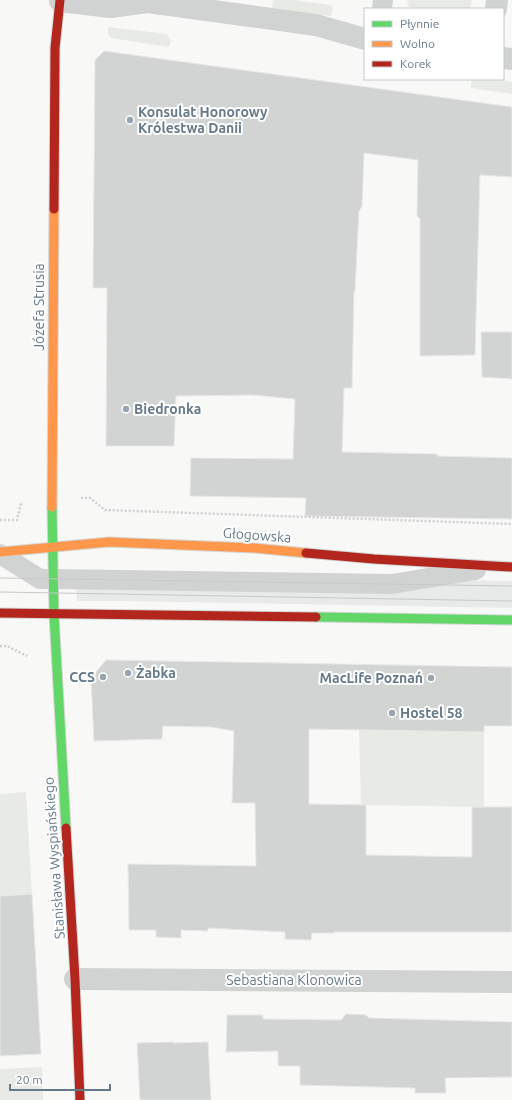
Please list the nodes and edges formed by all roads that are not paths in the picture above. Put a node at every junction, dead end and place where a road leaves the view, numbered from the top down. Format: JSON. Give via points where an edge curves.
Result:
{"nodes":[{"id":1,"x":60,"y":0,"type":"edge"},
{"id":2,"x":364,"y":39,"type":"edge"},
{"id":3,"x":53,"y":546,"type":"junction"},
{"id":4,"x":0,"y":553,"type":"edge"},
{"id":5,"x":505,"y":567,"type":"edge"},
{"id":6,"x":53,"y":579,"type":"junction"},
{"id":7,"x":0,"y":613,"type":"edge"},
{"id":8,"x":54,"y":615,"type":"junction"},
{"id":9,"x":512,"y":620,"type":"edge"},
{"id":10,"x":75,"y":978,"type":"junction"},
{"id":11,"x":512,"y":982,"type":"edge"},
{"id":12,"x":80,"y":1100,"type":"edge"}],
"edges":[{"from":1,"to":2,"type":"street","via":[[110,7],[148,2],[316,25]]},
{"from":1,"to":3,"type":"street","name":"Józefa Strusia","via":[[55,48]]},
{"from":3,"to":4,"type":"street","name":"Głogowska"},
{"from":3,"to":5,"type":"street","name":"Głogowska","via":[[109,542],[254,548]]},
{"from":3,"to":6,"type":"street","name":"Józefa Strusia"},
{"from":4,"to":6,"type":"lane","via":[[40,579]]},
{"from":5,"to":6,"type":"lane","via":[[392,584]]},
{"from":6,"to":8,"type":"street","name":"Józefa Strusia"},
{"from":7,"to":8,"type":"street"},
{"from":8,"to":9,"type":"street"},
{"from":8,"to":10,"type":"street","name":"Stanisława Wyspiańskiego"},
{"from":10,"to":11,"type":"street","name":"Sebastiana Klonowica"},
{"from":10,"to":12,"type":"street","name":"Stanisława Wyspiańskiego"}]}
